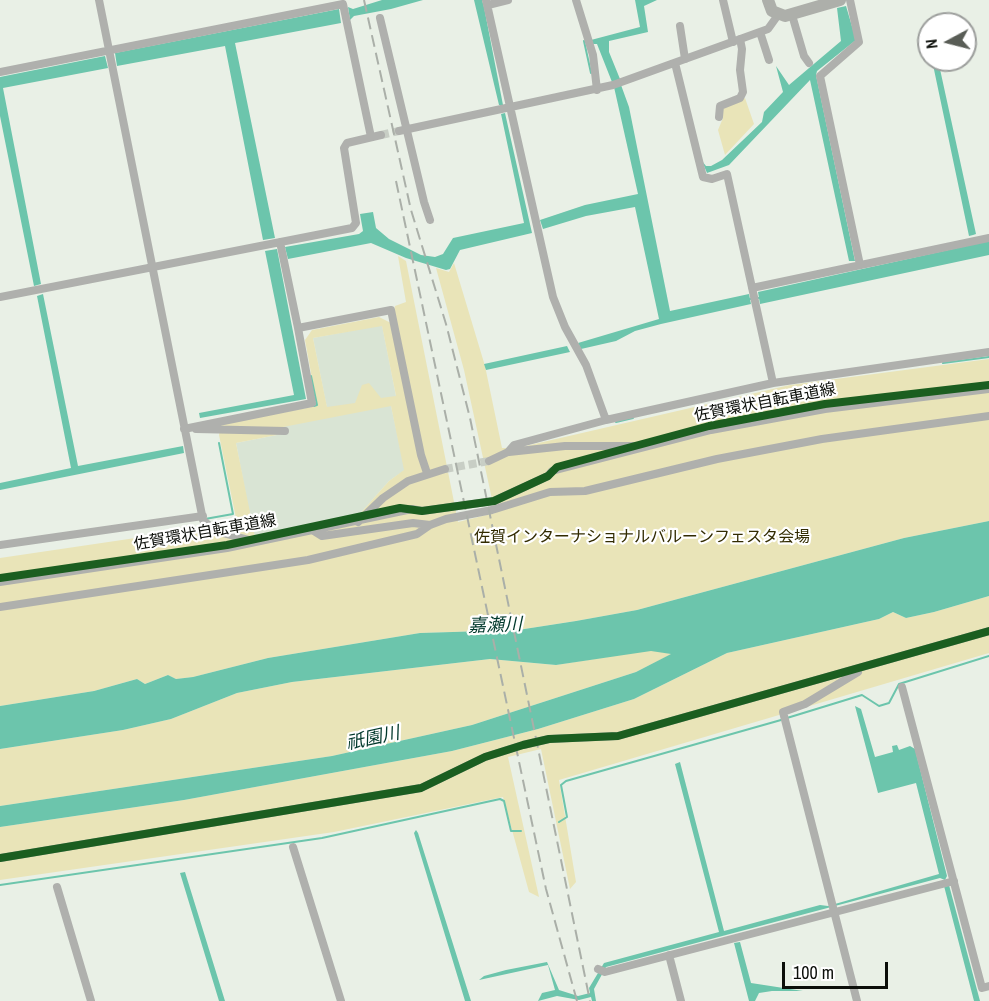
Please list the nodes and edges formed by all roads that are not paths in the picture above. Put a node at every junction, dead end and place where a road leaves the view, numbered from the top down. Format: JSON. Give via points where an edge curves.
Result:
{"nodes":[{"id":1,"x":99,"y":0,"type":"edge"},
{"id":2,"x":508,"y":0,"type":"edge"},
{"id":3,"x":576,"y":0,"type":"edge"},
{"id":4,"x":723,"y":0,"type":"edge"},
{"id":5,"x":768,"y":0,"type":"edge"},
{"id":6,"x":840,"y":0,"type":"edge"},
{"id":7,"x":850,"y":0,"type":"edge"},
{"id":8,"x":487,"y":2,"type":"edge"},
{"id":9,"x":344,"y":8,"type":"edge"},
{"id":10,"x":778,"y":15,"type":"junction"},
{"id":11,"x":792,"y":15,"type":"junction"},
{"id":12,"x":380,"y":18,"type":"dead end"},
{"id":13,"x":680,"y":26,"type":"dead end"},
{"id":14,"x":760,"y":32,"type":"junction"},
{"id":15,"x":736,"y":40,"type":"junction"},
{"id":16,"x":109,"y":50,"type":"junction"},
{"id":17,"x":686,"y":59,"type":"junction"},
{"id":18,"x":769,"y":60,"type":"dead end"},
{"id":19,"x":675,"y":63,"type":"junction"},
{"id":20,"x":809,"y":63,"type":"dead end"},
{"id":21,"x":0,"y":72,"type":"edge"},
{"id":22,"x":597,"y":90,"type":"junction"},
{"id":23,"x":504,"y":108,"type":"junction"},
{"id":24,"x":719,"y":117,"type":"dead end"},
{"id":25,"x":402,"y":130,"type":"junction"},
{"id":26,"x":381,"y":135,"type":"tunnel mouth"},
{"id":27,"x":371,"y":137,"type":"junction"},
{"id":28,"x":430,"y":220,"type":"dead end"},
{"id":29,"x":989,"y":238,"type":"edge"},
{"id":30,"x":277,"y":248,"type":"junction"},
{"id":31,"x":856,"y":266,"type":"junction"},
{"id":32,"x":153,"y":267,"type":"junction"},
{"id":33,"x":754,"y":295,"type":"junction"},
{"id":34,"x":0,"y":297,"type":"edge"},
{"id":35,"x":298,"y":328,"type":"junction"},
{"id":36,"x":989,"y":351,"type":"edge"},
{"id":37,"x":772,"y":383,"type":"junction"},
{"id":38,"x":989,"y":389,"type":"edge"},
{"id":39,"x":989,"y":416,"type":"edge"},
{"id":40,"x":606,"y":420,"type":"junction"},
{"id":41,"x":184,"y":429,"type":"junction"},
{"id":42,"x":285,"y":431,"type":"dead end"},
{"id":43,"x":650,"y":445,"type":"junction"},
{"id":44,"x":508,"y":452,"type":"junction"},
{"id":45,"x":489,"y":460,"type":"tunnel mouth"},
{"id":46,"x":445,"y":469,"type":"tunnel mouth"},
{"id":47,"x":427,"y":473,"type":"junction"},
{"id":48,"x":203,"y":516,"type":"junction"},
{"id":49,"x":358,"y":522,"type":"junction"},
{"id":50,"x":430,"y":525,"type":"junction"},
{"id":51,"x":314,"y":531,"type":"junction"},
{"id":52,"x":257,"y":542,"type":"junction"},
{"id":53,"x":0,"y":545,"type":"edge"},
{"id":54,"x":0,"y":582,"type":"edge"},
{"id":55,"x":0,"y":607,"type":"edge"},
{"id":56,"x":989,"y":631,"type":"edge"},
{"id":57,"x":859,"y":670,"type":"junction"},
{"id":58,"x":902,"y":687,"type":"dead end"},
{"id":59,"x":293,"y":847,"type":"dead end"},
{"id":60,"x":0,"y":858,"type":"edge"},
{"id":61,"x":954,"y":881,"type":"junction"},
{"id":62,"x":57,"y":887,"type":"dead end"},
{"id":63,"x":833,"y":908,"type":"junction"},
{"id":64,"x":669,"y":955,"type":"junction"},
{"id":65,"x":601,"y":970,"type":"dead end"},
{"id":66,"x":989,"y":986,"type":"edge"},
{"id":67,"x":92,"y":1001,"type":"edge"},
{"id":68,"x":342,"y":1001,"type":"edge"},
{"id":69,"x":681,"y":1001,"type":"edge"},
{"id":70,"x":857,"y":1001,"type":"edge"}],
"edges":[{"from":1,"to":16,"type":"street"},
{"from":2,"to":8,"type":"street"},
{"from":3,"to":22,"type":"street","via":[[593,55]]},
{"from":4,"to":15,"type":"street"},
{"from":5,"to":10,"type":"street"},
{"from":6,"to":11,"type":"street"},
{"from":7,"to":31,"type":"street","via":[[859,42],[820,76]]},
{"from":8,"to":23,"type":"street"},
{"from":9,"to":16,"type":"street"},
{"from":9,"to":27,"type":"street"},
{"from":10,"to":11,"type":"street"},
{"from":10,"to":14,"type":"street","via":[[768,29]]},
{"from":11,"to":20,"type":"street"},
{"from":12,"to":25,"type":"street"},
{"from":13,"to":17,"type":"street"},
{"from":14,"to":15,"type":"street"},
{"from":14,"to":18,"type":"street"},
{"from":15,"to":17,"type":"street"},
{"from":15,"to":24,"type":"street","via":[[742,49],[743,92],[740,98],[720,106]]},
{"from":16,"to":21,"type":"street"},
{"from":16,"to":32,"type":"street"},
{"from":17,"to":19,"type":"street"},
{"from":19,"to":22,"type":"street"},
{"from":19,"to":33,"type":"street","via":[[703,177],[712,179],[727,174]]},
{"from":22,"to":23,"type":"street"},
{"from":23,"to":25,"type":"street"},
{"from":23,"to":40,"type":"street","via":[[553,297]]},
{"from":25,"to":28,"type":"street"},
{"from":26,"to":27,"type":"street"},
{"from":27,"to":30,"type":"street","via":[[347,143],[344,148],[356,223],[352,228]]},
{"from":29,"to":31,"type":"street"},
{"from":30,"to":32,"type":"street"},
{"from":30,"to":35,"type":"street"},
{"from":31,"to":33,"type":"street"},
{"from":32,"to":34,"type":"street"},
{"from":32,"to":41,"type":"street"},
{"from":33,"to":37,"type":"street"},
{"from":35,"to":41,"type":"street","via":[[312,402]]},
{"from":35,"to":47,"type":"street","via":[[391,310]]},
{"from":36,"to":37,"type":"street"},
{"from":37,"to":40,"type":"street"},
{"from":38,"to":43,"type":"street","via":[[825,409]]},
{"from":39,"to":50,"type":"street","via":[[771,448],[585,491],[550,492]]},
{"from":40,"to":44,"type":"street","via":[[514,445]]},
{"from":41,"to":42,"type":"street"},
{"from":41,"to":48,"type":"street"},
{"from":43,"to":44,"type":"street","via":[[565,446]]},
{"from":43,"to":49,"type":"street","via":[[552,471],[494,501],[412,509]]},
{"from":44,"to":45,"type":"street"},
{"from":46,"to":47,"type":"street"},
{"from":47,"to":49,"type":"street","via":[[383,498]]},
{"from":48,"to":52,"type":"street","via":[[206,525],[215,531]]},
{"from":48,"to":53,"type":"street"},
{"from":49,"to":51,"type":"street"},
{"from":50,"to":51,"type":"street","via":[[413,523],[322,536]]},
{"from":50,"to":55,"type":"street","via":[[417,534],[308,560]]},
{"from":51,"to":52,"type":"street"},
{"from":52,"to":54,"type":"street"},
{"from":56,"to":57,"type":"street"},
{"from":57,"to":60,"type":"street","via":[[618,736],[549,739],[523,745],[484,757],[421,788]]},
{"from":57,"to":63,"type":"street","via":[[805,704],[783,712]]},
{"from":58,"to":61,"type":"street"},
{"from":59,"to":68,"type":"street"},
{"from":61,"to":63,"type":"street"},
{"from":61,"to":66,"type":"street","via":[[982,988]]},
{"from":62,"to":67,"type":"street"},
{"from":63,"to":64,"type":"street"},
{"from":63,"to":70,"type":"street"},
{"from":64,"to":65,"type":"street"},
{"from":64,"to":69,"type":"street"}]}
